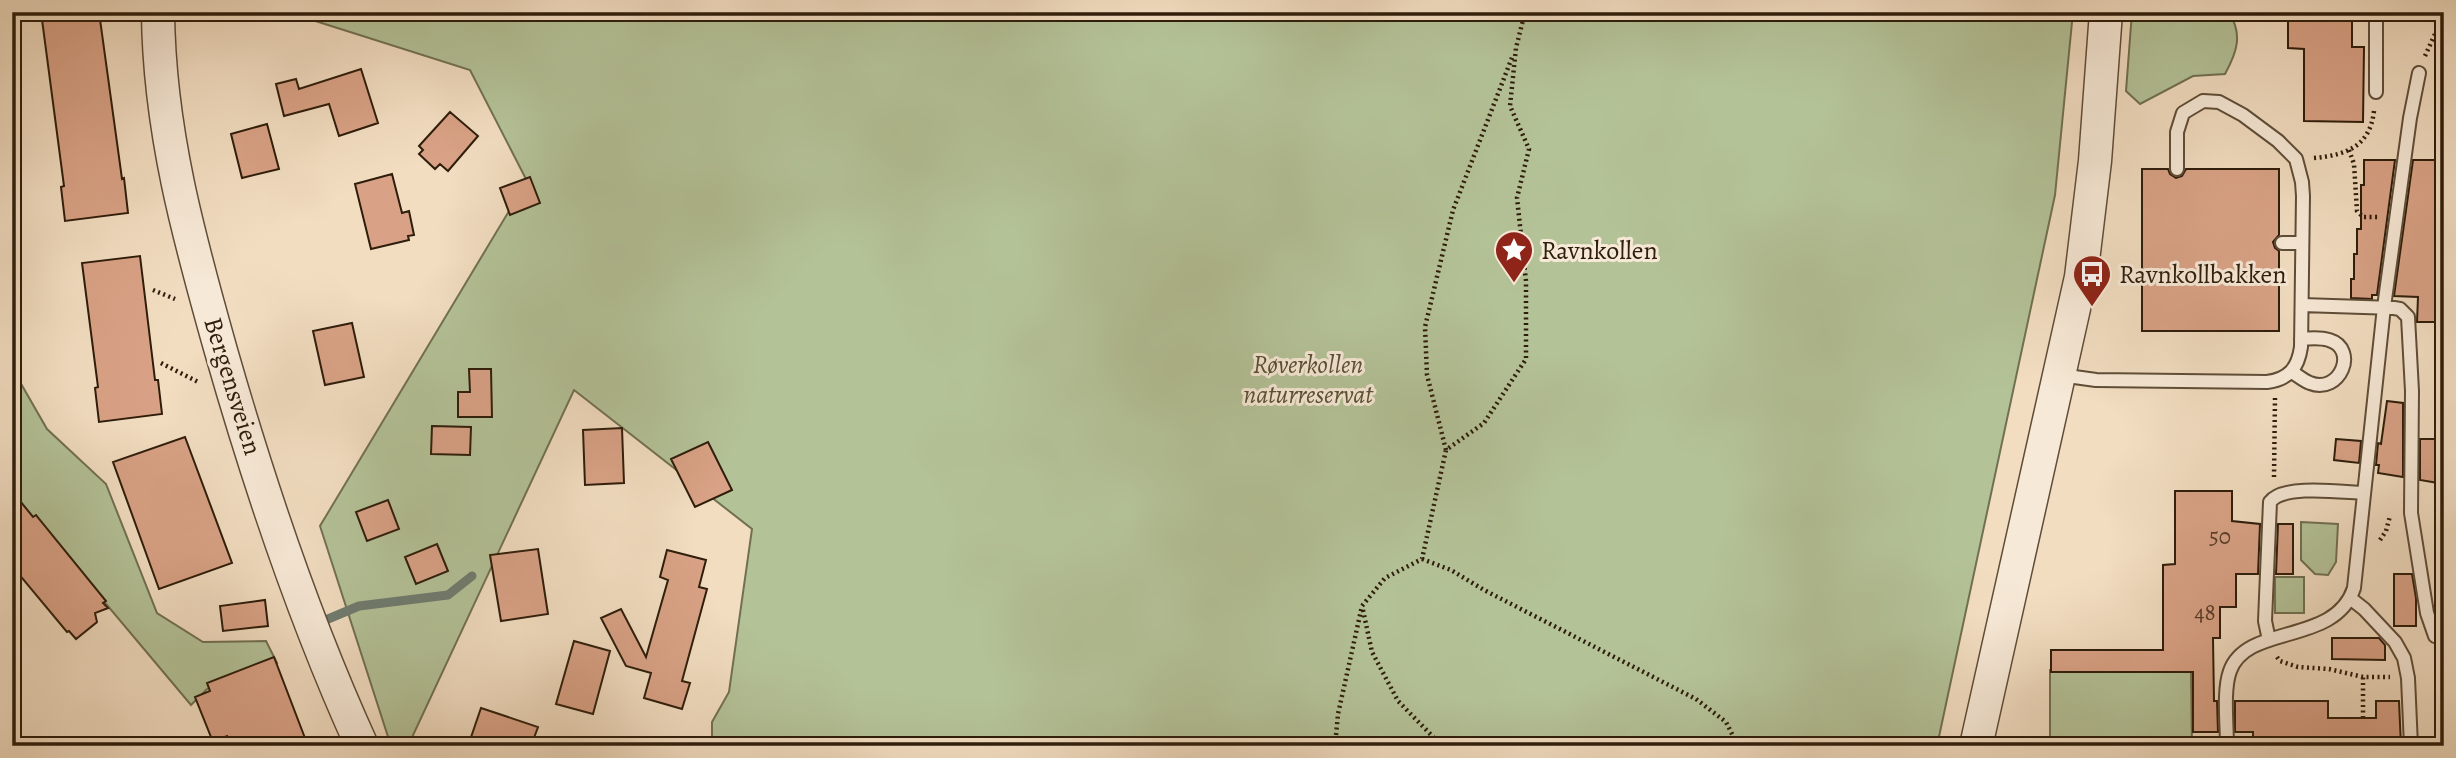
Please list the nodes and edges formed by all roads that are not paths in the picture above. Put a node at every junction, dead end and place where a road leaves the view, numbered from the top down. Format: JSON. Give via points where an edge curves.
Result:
{"nodes":[{"id":1,"x":158,"y":12,"type":"edge"},
{"id":2,"x":2106,"y":12,"type":"edge"},
{"id":3,"x":2376,"y":12,"type":"edge"},
{"id":4,"x":2419,"y":73,"type":"road end"},
{"id":5,"x":2376,"y":92,"type":"road end"},
{"id":6,"x":2177,"y":169,"type":"dead end"},
{"id":7,"x":2282,"y":243,"type":"dead end"},
{"id":8,"x":2302,"y":243,"type":"junction"},
{"id":9,"x":2302,"y":305,"type":"junction"},
{"id":10,"x":2384,"y":307,"type":"junction"},
{"id":11,"x":2301,"y":339,"type":"junction"},
{"id":12,"x":2292,"y":372,"type":"junction"},
{"id":13,"x":2059,"y":374,"type":"junction"},
{"id":14,"x":2363,"y":493,"type":"junction"},
{"id":15,"x":2350,"y":598,"type":"junction"},
{"id":16,"x":2435,"y":636,"type":"dead end"},
{"id":17,"x":2269,"y":640,"type":"junction"},
{"id":18,"x":362,"y":746,"type":"edge"},
{"id":19,"x":1976,"y":746,"type":"edge"},
{"id":20,"x":2227,"y":746,"type":"edge"},
{"id":21,"x":2411,"y":746,"type":"edge"}],
"edges":[{"from":1,"to":18,"type":"street","name":"Bergensveien","via":[[168,141],[211,316],[285,548]]},
{"from":2,"to":13,"type":"street","via":[[2088,231]]},
{"from":3,"to":5,"type":"lane"},
{"from":4,"to":10,"type":"lane"},
{"from":6,"to":8,"type":"lane","via":[[2179,121],[2189,108],[2203,101],[2230,106],[2296,159],[2302,182]]},
{"from":7,"to":8,"type":"lane"},
{"from":8,"to":9,"type":"lane"},
{"from":9,"to":10,"type":"lane"},
{"from":9,"to":11,"type":"lane"},
{"from":10,"to":14,"type":"lane"},
{"from":10,"to":16,"type":"lane","via":[[2400,309],[2409,321],[2411,513]]},
{"from":11,"to":12,"type":"lane"},
{"from":11,"to":12,"type":"lane","via":[[2336,344],[2344,356],[2343,370],[2334,381],[2319,385]]},
{"from":12,"to":13,"type":"lane","via":[[2267,382],[2096,380]]},
{"from":13,"to":19,"type":"street"},
{"from":14,"to":15,"type":"lane"},
{"from":14,"to":17,"type":"lane","via":[[2290,491],[2275,495],[2270,502],[2265,621]]},
{"from":15,"to":17,"type":"lane","via":[[2325,622]]},
{"from":15,"to":21,"type":"lane","via":[[2395,642],[2404,658]]},
{"from":17,"to":20,"type":"lane","via":[[2245,652],[2230,671]]}]}
